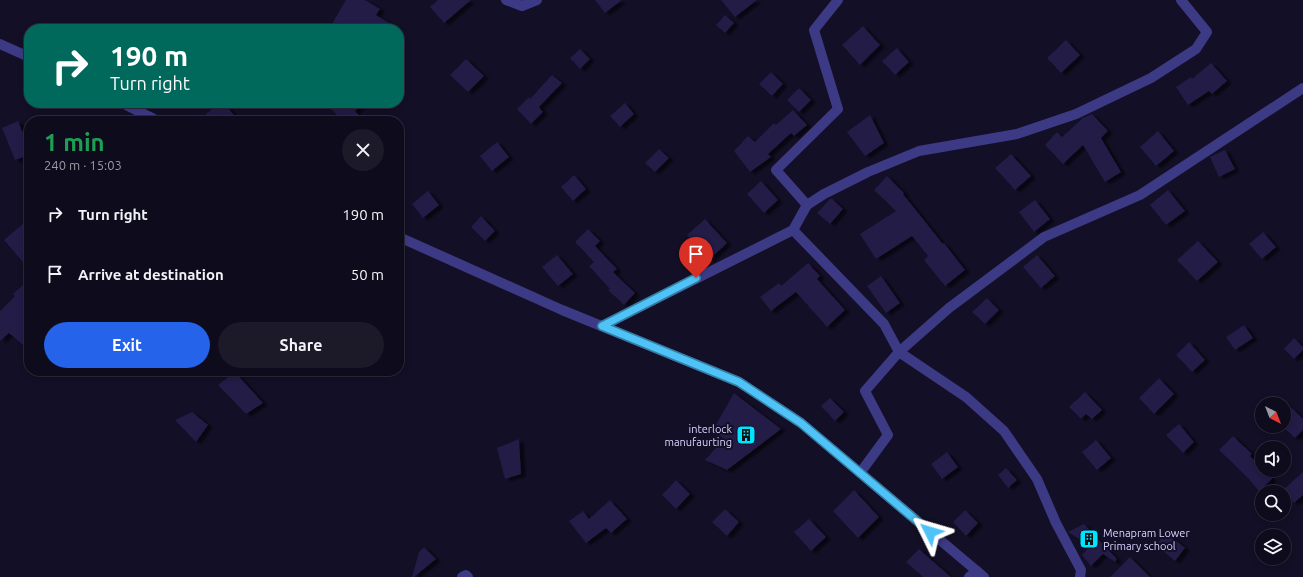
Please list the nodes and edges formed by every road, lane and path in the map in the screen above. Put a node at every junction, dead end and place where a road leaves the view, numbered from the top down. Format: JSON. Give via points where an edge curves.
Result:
{"nodes":[{"id":1,"x":506,"y":0,"type":"edge"},
{"id":2,"x":537,"y":0,"type":"edge"},
{"id":3,"x":838,"y":0,"type":"edge"},
{"id":4,"x":1181,"y":0,"type":"edge"},
{"id":5,"x":0,"y":44,"type":"edge"},
{"id":6,"x":24,"y":55,"type":"edge"},
{"id":7,"x":1303,"y":88,"type":"edge"},
{"id":8,"x":132,"y":108,"type":"edge"},
{"id":9,"x":148,"y":116,"type":"edge"},
{"id":10,"x":807,"y":205,"type":"junction"},
{"id":11,"x":793,"y":230,"type":"junction"},
{"id":12,"x":404,"y":239,"type":"edge"},
{"id":13,"x":602,"y":326,"type":"junction"},
{"id":14,"x":899,"y":352,"type":"junction"},
{"id":15,"x":860,"y":473,"type":"junction"},
{"id":16,"x":976,"y":575,"type":"edge"},
{"id":17,"x":462,"y":577,"type":"edge"},
{"id":18,"x":468,"y":577,"type":"edge"},
{"id":19,"x":1080,"y":577,"type":"edge"}],
"edges":[{"from":1,"to":2,"type":"street","via":[[522,6]]},
{"from":3,"to":10,"type":"street","via":[[814,30],[838,110],[776,170]]},
{"from":4,"to":10,"type":"street","via":[[1207,32],[1196,49],[1150,78],[1076,114],[1017,134],[919,151],[868,172]]},
{"from":5,"to":6,"type":"street"},
{"from":7,"to":14,"type":"street","via":[[1140,195],[1044,237],[949,308]]},
{"from":8,"to":9,"type":"street"},
{"from":10,"to":11,"type":"street"},
{"from":11,"to":13,"type":"street"},
{"from":11,"to":14,"type":"street","via":[[884,324]]},
{"from":12,"to":13,"type":"street"},
{"from":13,"to":15,"type":"street","via":[[739,382],[801,423]]},
{"from":14,"to":15,"type":"street","via":[[865,391],[888,435]]},
{"from":14,"to":19,"type":"street","via":[[966,397],[1004,431],[1037,479],[1056,524],[1081,570]]},
{"from":15,"to":16,"type":"street"},
{"from":17,"to":18,"type":"street"}]}
